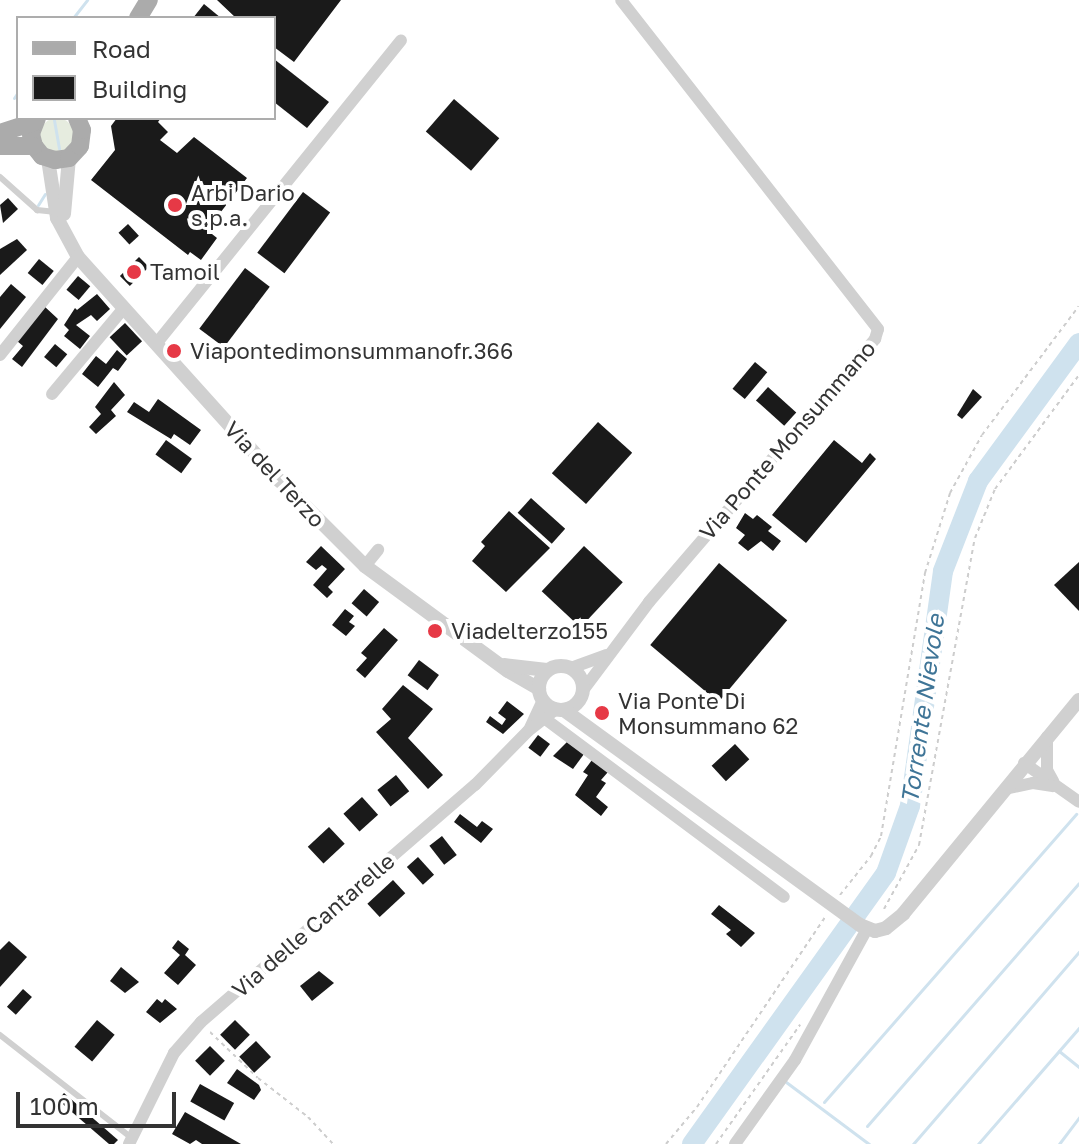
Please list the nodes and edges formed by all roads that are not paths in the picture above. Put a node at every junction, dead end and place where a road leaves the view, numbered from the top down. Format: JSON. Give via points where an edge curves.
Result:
{"nodes":[{"id":1,"x":621,"y":0,"type":"edge"},
{"id":2,"x":401,"y":40,"type":"dead end"},
{"id":3,"x":36,"y":120,"type":"edge"},
{"id":4,"x":79,"y":120,"type":"edge"},
{"id":5,"x":0,"y":133,"type":"edge"},
{"id":6,"x":0,"y":146,"type":"edge"},
{"id":7,"x":41,"y":152,"type":"junction"},
{"id":8,"x":69,"y":158,"type":"junction"},
{"id":9,"x":0,"y":177,"type":"edge"},
{"id":10,"x":56,"y":212,"type":"junction"},
{"id":11,"x":69,"y":242,"type":"junction"},
{"id":12,"x":78,"y":257,"type":"junction"},
{"id":13,"x":124,"y":308,"type":"junction"},
{"id":14,"x":156,"y":344,"type":"junction"},
{"id":15,"x":0,"y":355,"type":"edge"},
{"id":16,"x":52,"y":394,"type":"dead end"},
{"id":17,"x":378,"y":550,"type":"dead end"},
{"id":18,"x":365,"y":566,"type":"junction"},
{"id":19,"x":607,"y":655,"type":"junction"},
{"id":20,"x":497,"y":664,"type":"junction"},
{"id":21,"x":571,"y":668,"type":"junction"},
{"id":22,"x":547,"y":670,"type":"junction"},
{"id":23,"x":541,"y":694,"type":"junction"},
{"id":24,"x":582,"y":694,"type":"junction"},
{"id":25,"x":1079,"y":700,"type":"edge"},
{"id":26,"x":555,"y":712,"type":"junction"},
{"id":27,"x":528,"y":731,"type":"junction"},
{"id":28,"x":1047,"y":737,"type":"junction"},
{"id":29,"x":603,"y":739,"type":"junction"},
{"id":30,"x":596,"y":755,"type":"junction"},
{"id":31,"x":1024,"y":763,"type":"junction"},
{"id":32,"x":1056,"y":787,"type":"junction"},
{"id":33,"x":1004,"y":789,"type":"junction"},
{"id":34,"x":1079,"y":802,"type":"edge"},
{"id":35,"x":784,"y":897,"type":"dead end"},
{"id":36,"x":864,"y":927,"type":"junction"},
{"id":37,"x":0,"y":1035,"type":"edge"},
{"id":38,"x":131,"y":1141,"type":"edge"},
{"id":39,"x":735,"y":1144,"type":"edge"}],
"edges":[{"from":1,"to":19,"type":"street","name":"Via Ponte Monsummano","via":[[878,329],[875,339]]},
{"from":2,"to":14,"type":"street"},
{"from":3,"to":5,"type":"main road"},
{"from":3,"to":7,"type":"main road","via":[[31,134]]},
{"from":4,"to":8,"type":"main road","via":[[80,146]]},
{"from":6,"to":7,"type":"main road"},
{"from":7,"to":8,"type":"main road"},
{"from":7,"to":10,"type":"street","name":"Via del Terzo"},
{"from":8,"to":11,"type":"street","via":[[64,214]]},
{"from":9,"to":10,"type":"lane","via":[[37,210]]},
{"from":10,"to":11,"type":"street","name":"Via del Terzo"},
{"from":11,"to":12,"type":"street","name":"Via del Terzo"},
{"from":12,"to":13,"type":"street","name":"Via del Terzo"},
{"from":12,"to":15,"type":"street"},
{"from":13,"to":14,"type":"street","name":"Via del Terzo"},
{"from":13,"to":16,"type":"street"},
{"from":14,"to":18,"type":"street","name":"Via del Terzo"},
{"from":17,"to":18,"type":"street"},
{"from":18,"to":20,"type":"street","name":"Via del Terzo"},
{"from":19,"to":21,"type":"street"},
{"from":19,"to":24,"type":"street","name":"Via Ponte Monsummano"},
{"from":20,"to":22,"type":"street"},
{"from":20,"to":23,"type":"street","name":"Via del Terzo"},
{"from":21,"to":22,"type":"street"},
{"from":21,"to":24,"type":"street","via":[[579,674]]},
{"from":22,"to":23,"type":"street"},
{"from":23,"to":26,"type":"street"},
{"from":23,"to":27,"type":"street","name":"Via delle Cantarelle"},
{"from":24,"to":26,"type":"street"},
{"from":24,"to":29,"type":"street"},
{"from":25,"to":28,"type":"street"},
{"from":26,"to":27,"type":"street","name":"Via delle Cantarelle"},
{"from":26,"to":29,"type":"street"},
{"from":26,"to":30,"type":"street"},
{"from":27,"to":38,"type":"street","name":"Via delle Cantarelle","via":[[475,785],[201,1022],[174,1053]]},
{"from":28,"to":31,"type":"street"},
{"from":28,"to":32,"type":"street","via":[[1047,770]]},
{"from":29,"to":30,"type":"street"},
{"from":29,"to":36,"type":"street"},
{"from":30,"to":35,"type":"street"},
{"from":31,"to":32,"type":"street"},
{"from":31,"to":33,"type":"street"},
{"from":32,"to":33,"type":"street","via":[[1033,783]]},
{"from":32,"to":34,"type":"street"},
{"from":33,"to":36,"type":"street","via":[[903,914],[886,928]]},
{"from":36,"to":39,"type":"street","via":[[795,1060]]},
{"from":37,"to":38,"type":"lane"}]}
